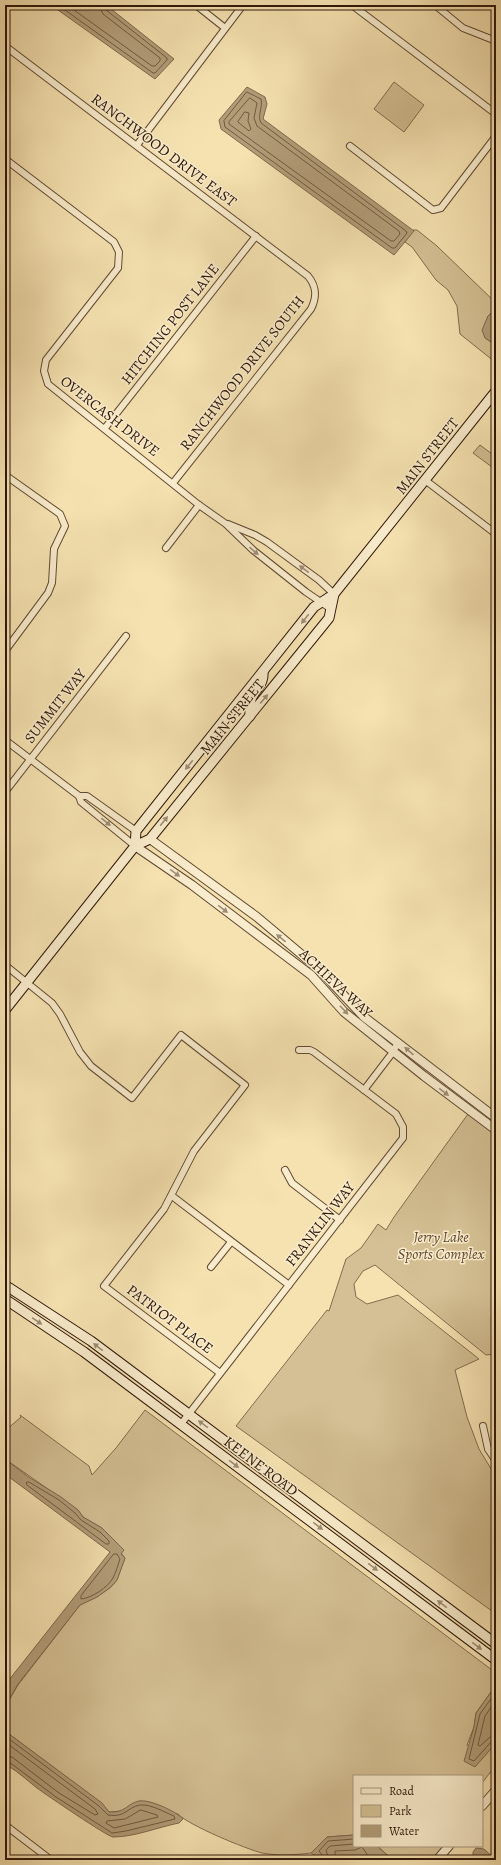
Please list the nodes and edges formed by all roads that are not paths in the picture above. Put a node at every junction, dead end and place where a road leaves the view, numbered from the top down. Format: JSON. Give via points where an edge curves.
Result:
{"nodes":[{"id":1,"x":196,"y":5,"type":"edge"},
{"id":2,"x":243,"y":5,"type":"edge"},
{"id":3,"x":352,"y":5,"type":"edge"},
{"id":4,"x":435,"y":5,"type":"edge"},
{"id":5,"x":225,"y":28,"type":"junction"},
{"id":6,"x":496,"y":41,"type":"edge"},
{"id":7,"x":5,"y":46,"type":"edge"},
{"id":8,"x":496,"y":114,"type":"edge"},
{"id":9,"x":496,"y":136,"type":"edge"},
{"id":10,"x":136,"y":145,"type":"junction"},
{"id":11,"x":350,"y":146,"type":"dead end"},
{"id":12,"x":5,"y":159,"type":"edge"},
{"id":13,"x":256,"y":236,"type":"junction"},
{"id":14,"x":308,"y":276,"type":"joint"},
{"id":15,"x":496,"y":391,"type":"edge"},
{"id":16,"x":105,"y":428,"type":"junction"},
{"id":17,"x":5,"y":475,"type":"edge"},
{"id":18,"x":425,"y":480,"type":"junction"},
{"id":19,"x":173,"y":483,"type":"junction"},
{"id":20,"x":199,"y":505,"type":"junction"},
{"id":21,"x":226,"y":524,"type":"junction"},
{"id":22,"x":496,"y":534,"type":"edge"},
{"id":23,"x":166,"y":548,"type":"dead end"},
{"id":24,"x":334,"y":594,"type":"junction"},
{"id":25,"x":321,"y":602,"type":"junction"},
{"id":26,"x":331,"y":609,"type":"junction"},
{"id":27,"x":126,"y":636,"type":"dead end"},
{"id":28,"x":5,"y":651,"type":"edge"},
{"id":29,"x":263,"y":672,"type":"junction"},
{"id":30,"x":250,"y":716,"type":"junction"},
{"id":31,"x":5,"y":740,"type":"edge"},
{"id":32,"x":30,"y":760,"type":"junction"},
{"id":33,"x":5,"y":792,"type":"edge"},
{"id":34,"x":79,"y":796,"type":"junction"},
{"id":35,"x":136,"y":831,"type":"junction"},
{"id":36,"x":150,"y":838,"type":"junction"},
{"id":37,"x":135,"y":846,"type":"junction"},
{"id":38,"x":5,"y":965,"type":"edge"},
{"id":39,"x":27,"y":982,"type":"junction"},
{"id":40,"x":5,"y":1010,"type":"edge"},
{"id":41,"x":398,"y":1042,"type":"junction"},
{"id":42,"x":298,"y":1050,"type":"dead end"},
{"id":43,"x":393,"y":1052,"type":"junction"},
{"id":44,"x":364,"y":1090,"type":"junction"},
{"id":45,"x":496,"y":1118,"type":"edge"},
{"id":46,"x":496,"y":1130,"type":"edge"},
{"id":47,"x":285,"y":1170,"type":"dead end"},
{"id":48,"x":172,"y":1196,"type":"junction"},
{"id":49,"x":340,"y":1220,"type":"junction"},
{"id":50,"x":231,"y":1242,"type":"junction"},
{"id":51,"x":211,"y":1267,"type":"dead end"},
{"id":52,"x":5,"y":1285,"type":"edge"},
{"id":53,"x":289,"y":1286,"type":"junction"},
{"id":54,"x":5,"y":1299,"type":"edge"},
{"id":55,"x":220,"y":1373,"type":"junction"},
{"id":56,"x":188,"y":1414,"type":"junction"},
{"id":57,"x":181,"y":1424,"type":"junction"},
{"id":58,"x":483,"y":1426,"type":"dead end"},
{"id":59,"x":496,"y":1461,"type":"edge"},
{"id":60,"x":496,"y":1644,"type":"edge"},
{"id":61,"x":496,"y":1660,"type":"edge"},
{"id":62,"x":496,"y":1790,"type":"edge"},
{"id":63,"x":483,"y":1805,"type":"edge"},
{"id":64,"x":5,"y":1824,"type":"edge"},
{"id":65,"x":448,"y":1847,"type":"edge"},
{"id":66,"x":51,"y":1860,"type":"edge"},
{"id":67,"x":437,"y":1860,"type":"edge"}],
"edges":[{"from":1,"to":5,"type":"street"},
{"from":2,"to":5,"type":"street"},
{"from":3,"to":8,"type":"street"},
{"from":4,"to":6,"type":"street","via":[[463,28]]},
{"from":5,"to":10,"type":"street"},
{"from":7,"to":10,"type":"street","name":"RANCHWOOD DRIVE EAST"},
{"from":9,"to":11,"type":"street","via":[[441,208],[434,210]]},
{"from":10,"to":13,"type":"street","name":"RANCHWOOD DRIVE EAST"},
{"from":12,"to":16,"type":"street","name":"OVERCASH DRIVE","via":[[114,242],[118,252],[118,268],[49,356],[44,371],[46,381],[51,386]]},
{"from":13,"to":14,"type":"street","name":"RANCHWOOD DRIVE EAST"},
{"from":13,"to":16,"type":"street","name":"HITCHING POST LANE"},
{"from":14,"to":19,"type":"street","name":"RANCHWOOD DRIVE SOUTH","via":[[316,292],[316,300],[311,309]]},
{"from":15,"to":18,"type":"main road","name":"MAIN STREET"},
{"from":16,"to":19,"type":"street","name":"OVERCASH DRIVE"},
{"from":17,"to":28,"type":"street","via":[[60,514],[64,520],[64,528],[54,549],[52,582],[48,593]]},
{"from":18,"to":22,"type":"street"},
{"from":18,"to":24,"type":"main road","name":"MAIN STREET"},
{"from":19,"to":20,"type":"street","name":"OVERCASH DRIVE"},
{"from":20,"to":21,"type":"street","name":"OVERCASH DRIVE"},
{"from":20,"to":23,"type":"street"},
{"from":24,"to":21,"type":"street","name":"OVERCASH DRIVE","one_way":true,"via":[[267,542]]},
{"from":21,"to":25,"type":"street","name":"OVERCASH DRIVE","one_way":true,"via":[[253,550]]},
{"from":24,"to":25,"type":"main road","name":"MAIN STREET"},
{"from":24,"to":26,"type":"main road","name":"MAIN STREET"},
{"from":25,"to":26,"type":"street","name":"OVERCASH DRIVE"},
{"from":25,"to":29,"type":"main road","name":"MAIN STREET","one_way":true,"via":[[314,607]]},
{"from":30,"to":26,"type":"main road","name":"MAIN STREET","one_way":true,"via":[[329,618]]},
{"from":27,"to":32,"type":"street","name":"SUMMIT WAY"},
{"from":29,"to":30,"type":"main road","via":[[264,680],[252,697]]},
{"from":29,"to":35,"type":"main road","name":"MAIN STREET","one_way":true},
{"from":36,"to":30,"type":"main road","name":"MAIN STREET","one_way":true},
{"from":31,"to":32,"type":"street"},
{"from":32,"to":33,"type":"street","name":"SUMMIT WAY"},
{"from":32,"to":34,"type":"street"},
{"from":34,"to":35,"type":"street","via":[[87,796]]},
{"from":34,"to":37,"type":"street","one_way":true,"via":[[81,802]]},
{"from":35,"to":36,"type":"main road"},
{"from":35,"to":37,"type":"main road"},
{"from":36,"to":37,"type":"main road","name":"MAIN STREET"},
{"from":41,"to":36,"type":"street","name":"ACHIEVA WAY","one_way":true,"via":[[364,1017],[320,970],[257,917]]},
{"from":37,"to":39,"type":"main road","name":"MAIN STREET"},
{"from":37,"to":43,"type":"street","name":"ACHIEVA WAY","one_way":true,"via":[[192,885],[311,975],[344,1012]]},
{"from":38,"to":39,"type":"street"},
{"from":39,"to":40,"type":"main road","name":"MAIN STREET"},
{"from":39,"to":48,"type":"street","via":[[52,1003],[91,1066],[132,1098],[181,1036],[245,1084],[194,1151]]},
{"from":41,"to":43,"type":"street"},
{"from":45,"to":41,"type":"street","name":"ACHIEVA WAY","one_way":true},
{"from":42,"to":44,"type":"street","name":"FRANKLIN WAY","via":[[314,1052]]},
{"from":43,"to":44,"type":"street"},
{"from":43,"to":46,"type":"street","name":"ACHIEVA WAY","one_way":true},
{"from":44,"to":49,"type":"street","name":"FRANKLIN WAY","via":[[399,1118],[403,1127],[403,1138]]},
{"from":47,"to":49,"type":"street","via":[[292,1183]]},
{"from":48,"to":50,"type":"street"},
{"from":48,"to":55,"type":"street","name":"PATRIOT PLACE","via":[[104,1286]]},
{"from":49,"to":53,"type":"street","name":"FRANKLIN WAY"},
{"from":50,"to":51,"type":"street"},
{"from":50,"to":53,"type":"street"},
{"from":56,"to":52,"type":"main road","name":"KEENE ROAD","one_way":true,"via":[[91,1341]]},
{"from":53,"to":55,"type":"street","name":"FRANKLIN WAY"},
{"from":54,"to":57,"type":"main road","name":"KEENE ROAD","one_way":true,"via":[[84,1352]]},
{"from":55,"to":56,"type":"street","name":"FRANKLIN WAY"},
{"from":56,"to":57,"type":"street","name":"FRANKLIN WAY"},
{"from":60,"to":56,"type":"main road","name":"KEENE ROAD","one_way":true},
{"from":57,"to":61,"type":"main road","name":"KEENE ROAD","one_way":true},
{"from":58,"to":59,"type":"street","via":[[488,1448]]},
{"from":62,"to":63,"type":"street"},
{"from":64,"to":66,"type":"street"},
{"from":65,"to":67,"type":"street"}]}
